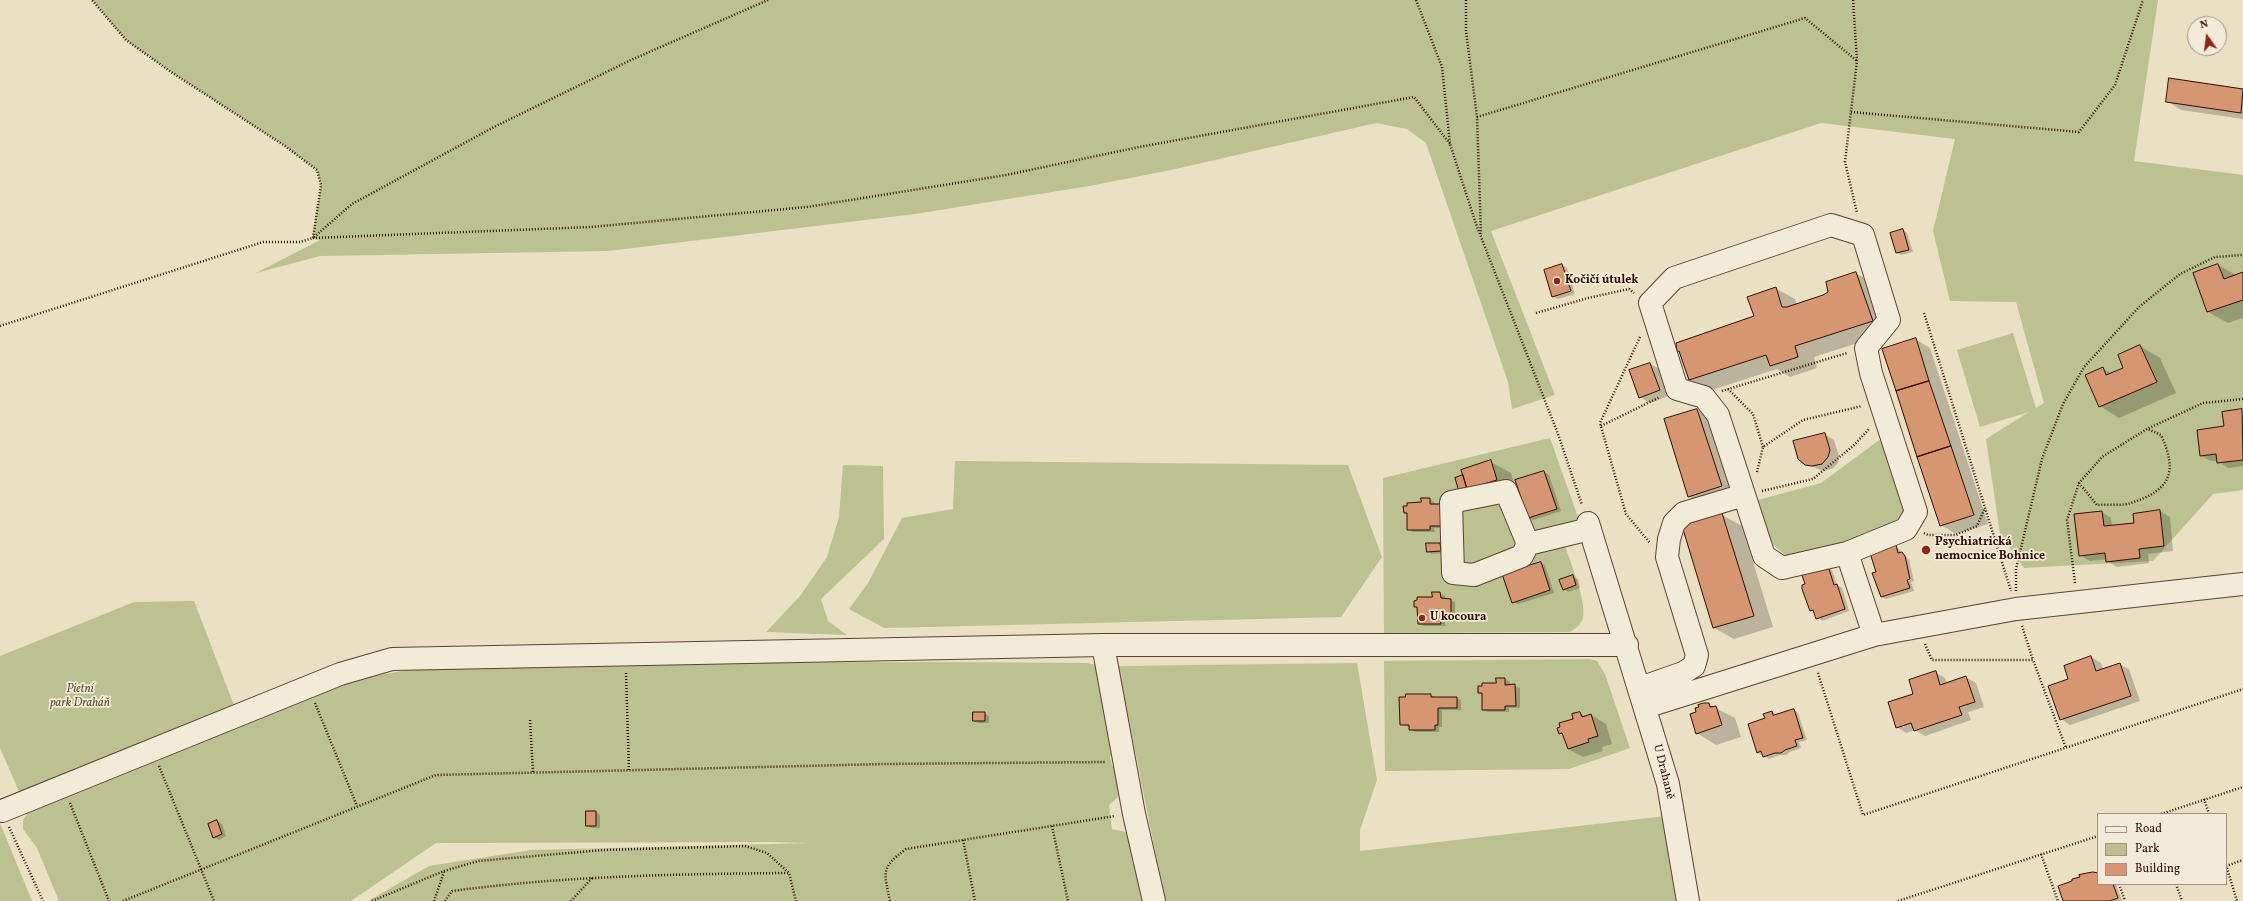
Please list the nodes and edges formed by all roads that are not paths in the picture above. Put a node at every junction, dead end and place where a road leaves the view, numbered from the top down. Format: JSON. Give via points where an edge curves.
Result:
{"nodes":[{"id":1,"x":1748,"y":494,"type":"junction"},
{"id":2,"x":1528,"y":544,"type":"dead end"},
{"id":3,"x":1847,"y":553,"type":"junction"},
{"id":4,"x":2243,"y":584,"type":"edge"},
{"id":5,"x":1874,"y":635,"type":"junction"},
{"id":6,"x":1102,"y":645,"type":"junction"},
{"id":7,"x":1627,"y":645,"type":"junction"},
{"id":8,"x":1643,"y":698,"type":"junction"},
{"id":9,"x":2,"y":811,"type":"road end"},
{"id":10,"x":1154,"y":901,"type":"edge"},
{"id":11,"x":1688,"y":901,"type":"edge"}],
"edges":[{"from":1,"to":3,"type":"street","via":[[1764,556],[1782,568]]},
{"from":1,"to":3,"type":"street","via":[[1718,415],[1704,397],[1677,389],[1651,307],[1674,278],[1831,225],[1863,235],[1889,320],[1866,348],[1871,373],[1916,512],[1906,529]]},
{"from":1,"to":8,"type":"street","via":[[1684,513],[1674,524],[1667,557],[1697,655],[1694,666]]},
{"from":2,"to":7,"type":"street","name":"U Drahaně","via":[[1589,526]]},
{"from":3,"to":5,"type":"street"},
{"from":4,"to":5,"type":"street","via":[[2016,609]]},
{"from":5,"to":8,"type":"street","via":[[1812,655]]},
{"from":6,"to":7,"type":"street"},
{"from":6,"to":9,"type":"street","via":[[392,659],[340,674]]},
{"from":6,"to":10,"type":"street","via":[[1134,814]]},
{"from":7,"to":8,"type":"street","name":"U Drahaně"},
{"from":8,"to":11,"type":"street","name":"U Drahaně","via":[[1668,784]]}]}
